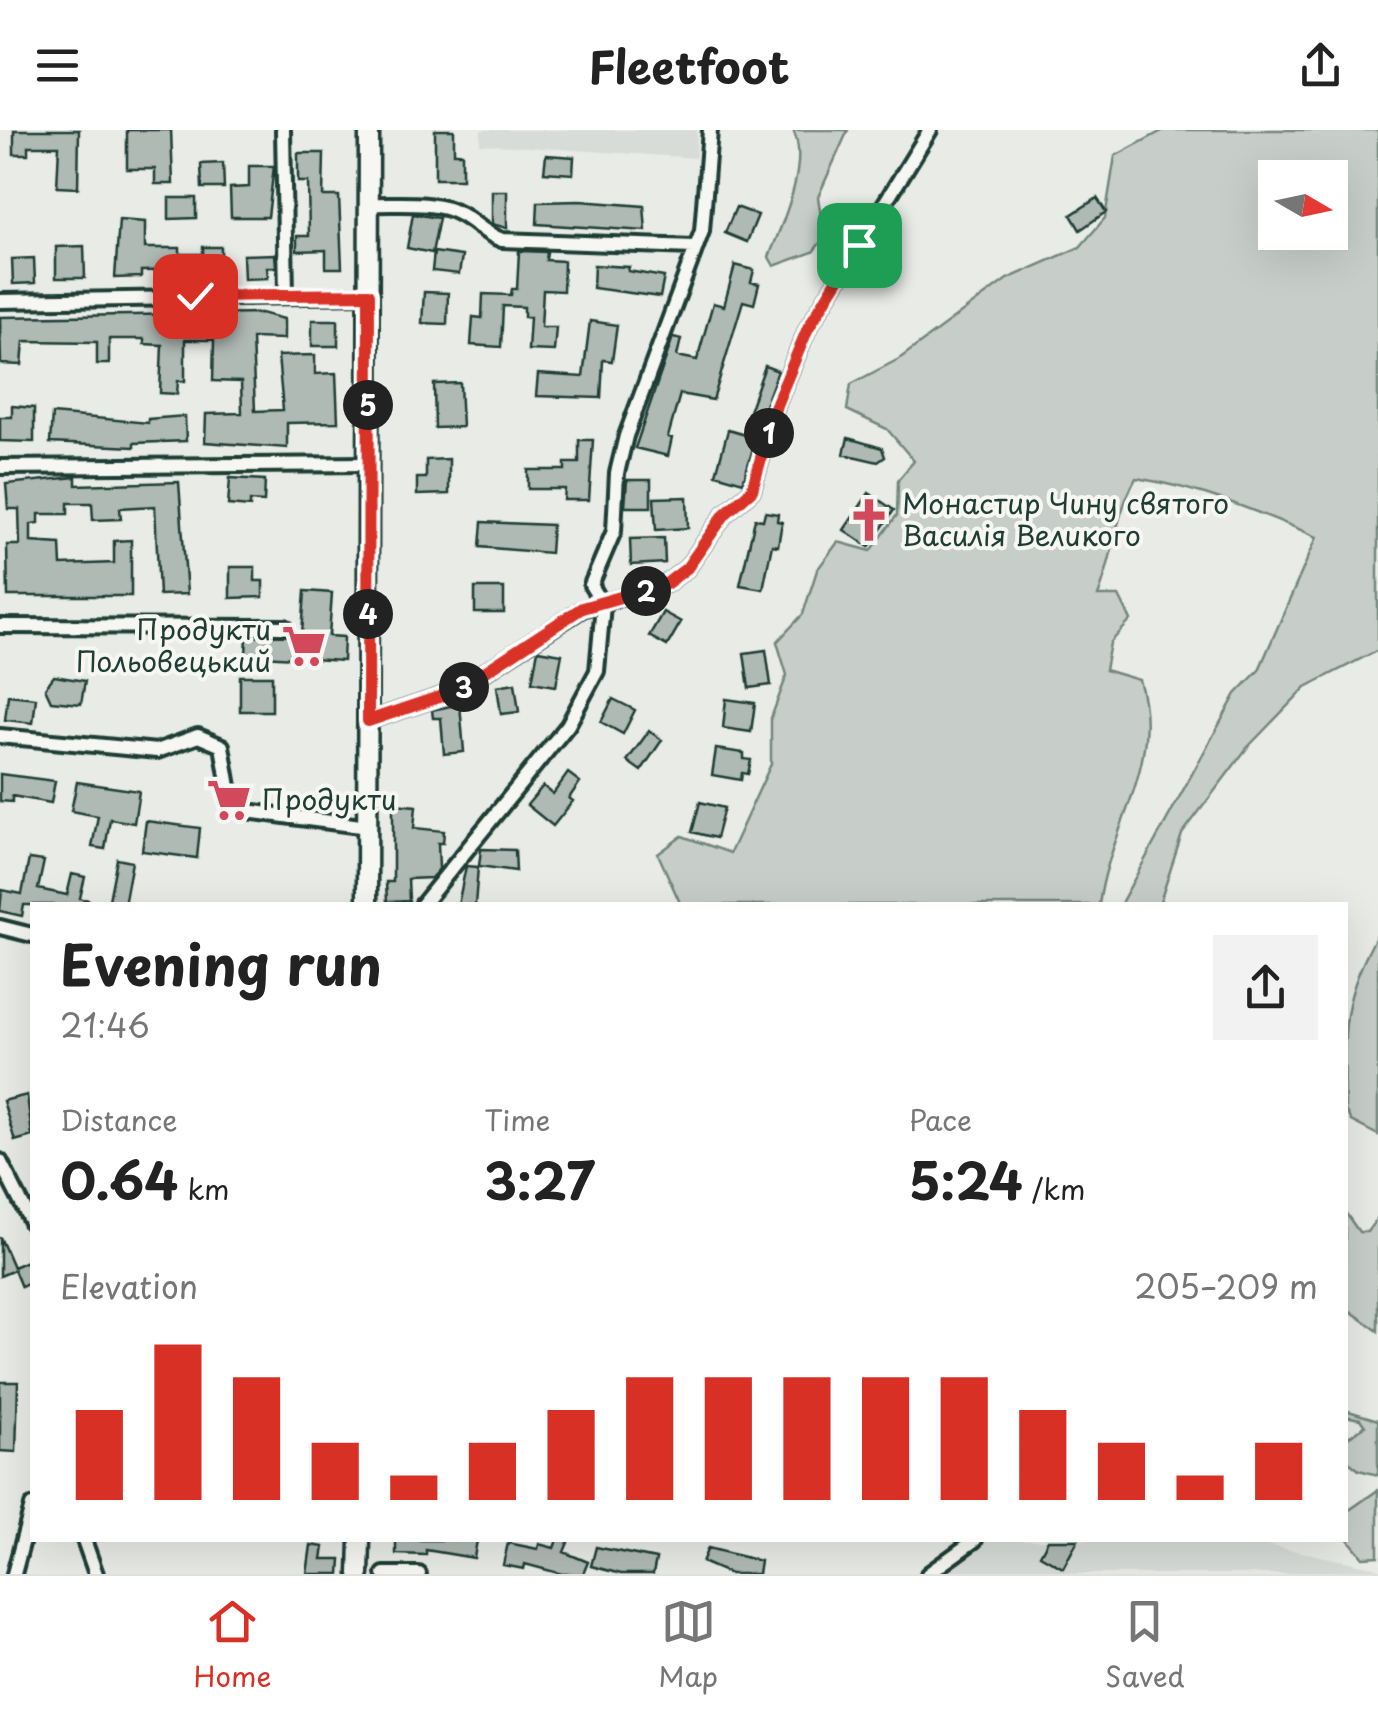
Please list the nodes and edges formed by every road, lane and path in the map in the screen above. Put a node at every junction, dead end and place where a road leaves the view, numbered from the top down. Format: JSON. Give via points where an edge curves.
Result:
{"nodes":[{"id":1,"x":283,"y":130,"type":"edge"},
{"id":2,"x":369,"y":130,"type":"edge"},
{"id":3,"x":710,"y":130,"type":"edge"},
{"id":4,"x":930,"y":130,"type":"edge"},
{"id":5,"x":369,"y":204,"type":"junction"},
{"id":6,"x":694,"y":247,"type":"junction"},
{"id":7,"x":286,"y":294,"type":"junction"},
{"id":8,"x":369,"y":294,"type":"junction"},
{"id":9,"x":0,"y":301,"type":"edge"},
{"id":10,"x":368,"y":464,"type":"junction"},
{"id":11,"x":0,"y":467,"type":"edge"},
{"id":12,"x":603,"y":605,"type":"junction"},
{"id":13,"x":0,"y":626,"type":"edge"},
{"id":14,"x":285,"y":627,"type":"dead end"},
{"id":15,"x":368,"y":721,"type":"junction"},
{"id":16,"x":0,"y":736,"type":"edge"},
{"id":17,"x":368,"y":827,"type":"junction"},
{"id":18,"x":368,"y":902,"type":"edge"},
{"id":19,"x":424,"y":902,"type":"edge"},
{"id":20,"x":0,"y":927,"type":"edge"},
{"id":21,"x":30,"y":934,"type":"edge"},
{"id":22,"x":0,"y":1161,"type":"edge"},
{"id":23,"x":30,"y":1220,"type":"edge"},
{"id":24,"x":30,"y":1514,"type":"edge"},
{"id":25,"x":85,"y":1542,"type":"edge"},
{"id":26,"x":360,"y":1542,"type":"edge"},
{"id":27,"x":971,"y":1542,"type":"edge"},
{"id":28,"x":14,"y":1574,"type":"edge"},
{"id":29,"x":96,"y":1574,"type":"edge"},
{"id":30,"x":359,"y":1574,"type":"edge"},
{"id":31,"x":384,"y":1574,"type":"edge"},
{"id":32,"x":419,"y":1574,"type":"edge"},
{"id":33,"x":928,"y":1574,"type":"edge"}],
"edges":[{"from":1,"to":7,"type":"street"},
{"from":2,"to":5,"type":"main road"},
{"from":3,"to":6,"type":"street","via":[[706,214]]},
{"from":4,"to":12,"type":"street","via":[[808,328],[776,405],[752,490],[725,514],[687,568],[666,584]]},
{"from":5,"to":6,"type":"street","via":[[461,214],[502,240]]},
{"from":5,"to":8,"type":"main road"},
{"from":6,"to":12,"type":"street","via":[[617,473],[614,530],[591,585]]},
{"from":7,"to":8,"type":"street"},
{"from":7,"to":9,"type":"street"},
{"from":8,"to":10,"type":"main road"},
{"from":10,"to":11,"type":"street"},
{"from":10,"to":15,"type":"main road"},
{"from":12,"to":15,"type":"street","via":[[582,608],[454,692]]},
{"from":12,"to":19,"type":"street","via":[[597,671],[568,725]]},
{"from":13,"to":14,"type":"street"},
{"from":15,"to":17,"type":"main road"},
{"from":16,"to":17,"type":"street","via":[[157,750],[205,736],[222,746],[229,787],[247,811]]},
{"from":17,"to":18,"type":"main road"},
{"from":20,"to":21,"type":"street"},
{"from":22,"to":23,"type":"street"},
{"from":24,"to":28,"type":"street"},
{"from":25,"to":29,"type":"street"},
{"from":26,"to":30,"type":"main road"},
{"from":27,"to":33,"type":"street"},
{"from":31,"to":32,"type":"street"}]}
